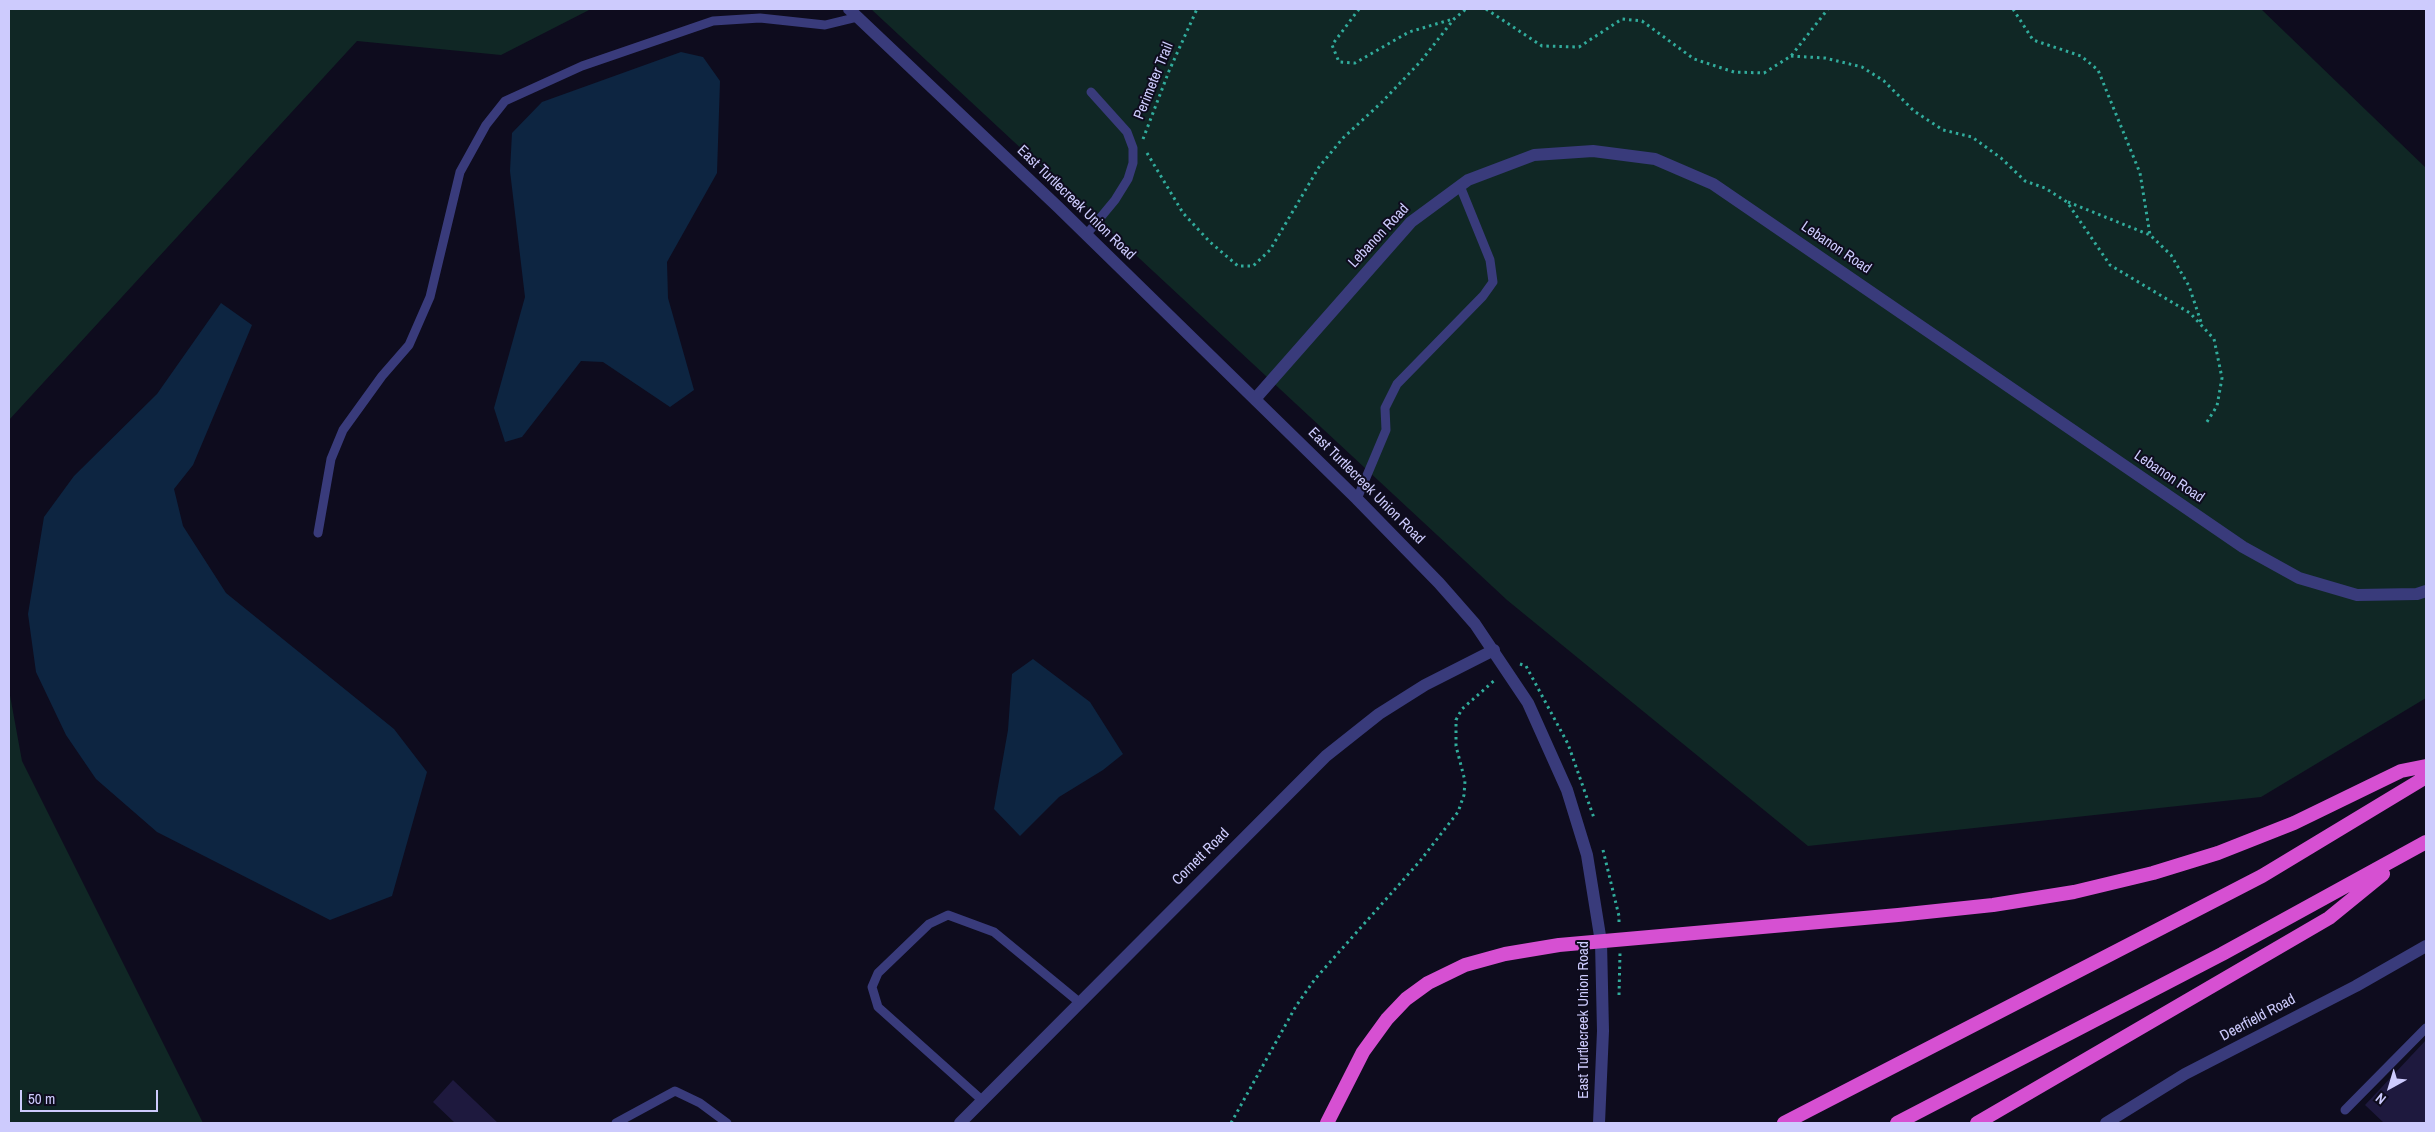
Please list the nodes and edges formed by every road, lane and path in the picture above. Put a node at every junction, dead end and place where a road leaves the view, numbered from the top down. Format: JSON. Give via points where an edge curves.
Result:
{"nodes":[{"id":1,"x":1197,"y":9,"type":"edge"},
{"id":2,"x":1359,"y":9,"type":"edge"},
{"id":3,"x":1466,"y":9,"type":"edge"},
{"id":4,"x":1486,"y":9,"type":"edge"},
{"id":5,"x":1828,"y":9,"type":"edge"},
{"id":6,"x":2013,"y":9,"type":"edge"},
{"id":7,"x":854,"y":13,"type":"edge"},
{"id":8,"x":1454,"y":19,"type":"junction"},
{"id":9,"x":1791,"y":56,"type":"junction"},
{"id":10,"x":1091,"y":92,"type":"dead end"},
{"id":11,"x":1146,"y":150,"type":"dead end"},
{"id":12,"x":1134,"y":163,"type":"junction"},
{"id":13,"x":1460,"y":186,"type":"junction"},
{"id":14,"x":2067,"y":202,"type":"junction"},
{"id":15,"x":1086,"y":234,"type":"junction"},
{"id":16,"x":2150,"y":235,"type":"junction"},
{"id":17,"x":2204,"y":328,"type":"junction"},
{"id":18,"x":1255,"y":399,"type":"junction"},
{"id":19,"x":2205,"y":424,"type":"dead end"},
{"id":20,"x":1357,"y":499,"type":"junction"},
{"id":21,"x":318,"y":533,"type":"dead end"},
{"id":22,"x":2426,"y":591,"type":"edge"},
{"id":23,"x":1494,"y":650,"type":"junction"},
{"id":24,"x":1508,"y":671,"type":"junction"},
{"id":25,"x":2426,"y":766,"type":"edge"},
{"id":26,"x":2426,"y":777,"type":"edge"},
{"id":27,"x":1596,"y":824,"type":"dead end"},
{"id":28,"x":1601,"y":842,"type":"dead end"},
{"id":29,"x":2426,"y":842,"type":"edge"},
{"id":30,"x":2414,"y":850,"type":"junction"},
{"id":31,"x":1620,"y":940,"type":"junction"},
{"id":32,"x":1601,"y":942,"type":"junction"},
{"id":33,"x":2426,"y":946,"type":"edge"},
{"id":34,"x":1619,"y":1000,"type":"dead end"},
{"id":35,"x":1079,"y":1002,"type":"junction"},
{"id":36,"x":2426,"y":1028,"type":"edge"},
{"id":37,"x":983,"y":1101,"type":"junction"},
{"id":38,"x":2345,"y":1110,"type":"dead end"},
{"id":39,"x":616,"y":1123,"type":"edge"},
{"id":40,"x":727,"y":1123,"type":"edge"},
{"id":41,"x":960,"y":1123,"type":"edge"},
{"id":42,"x":1231,"y":1123,"type":"edge"},
{"id":43,"x":1327,"y":1123,"type":"edge"},
{"id":44,"x":1599,"y":1123,"type":"edge"},
{"id":45,"x":1784,"y":1123,"type":"edge"},
{"id":46,"x":1897,"y":1123,"type":"edge"},
{"id":47,"x":1977,"y":1123,"type":"edge"},
{"id":48,"x":2106,"y":1123,"type":"edge"}],
"edges":[{"from":1,"to":12,"type":"path","name":"Perimeter Trail"},
{"from":2,"to":8,"type":"path","via":[[1332,45],[1338,62],[1354,63],[1409,32]]},
{"from":3,"to":8,"type":"path"},
{"from":4,"to":9,"type":"path","via":[[1542,46],[1579,47],[1622,18],[1642,20],[1694,59],[1734,72],[1764,73]]},
{"from":5,"to":9,"type":"path"},
{"from":6,"to":16,"type":"path","via":[[2033,40],[2081,56],[2098,70],[2140,173]]},
{"from":7,"to":15,"type":"street","name":"East Turtlecreek Union Road"},
{"from":7,"to":21,"type":"lane","via":[[826,25],[760,18],[713,21],[582,66],[505,101],[486,125],[460,172],[430,297],[409,345],[343,430],[331,459]]},
{"from":8,"to":11,"type":"path","via":[[1421,61],[1325,160],[1270,250],[1253,266],[1238,266],[1183,213]]},
{"from":9,"to":14,"type":"path","via":[[1825,58],[1862,67],[1884,81],[1914,111],[1943,130],[1972,137],[2025,181],[2045,188]]},
{"from":10,"to":12,"type":"lane","via":[[1127,132]]},
{"from":12,"to":15,"type":"lane","via":[[1115,200]]},
{"from":13,"to":18,"type":"street","name":"Lebanon Road","via":[[1411,222]]},
{"from":13,"to":20,"type":"lane","via":[[1490,260],[1493,282],[1396,384],[1385,408],[1386,430]]},
{"from":13,"to":22,"type":"street","name":"Lebanon Road","via":[[1534,155],[1593,151],[1655,159],[1672,166],[1713,184],[2243,547],[2300,578],[2357,595]]},
{"from":14,"to":16,"type":"path"},
{"from":14,"to":17,"type":"path","via":[[2110,265],[2190,313]]},
{"from":15,"to":18,"type":"street","name":"East Turtlecreek Union Road"},
{"from":16,"to":17,"type":"path","via":[[2171,255],[2189,286]]},
{"from":17,"to":19,"type":"path","via":[[2214,339],[2222,378],[2217,406]]},
{"from":18,"to":20,"type":"street","name":"East Turtlecreek Union Road"},
{"from":20,"to":23,"type":"street","name":"East Turtlecreek Union Road","via":[[1439,583]]},
{"from":23,"to":24,"type":"street","name":"East Turtlecreek Union Road"},
{"from":23,"to":35,"type":"street","name":"Cornett Road","via":[[1425,685],[1379,714],[1326,756]]},
{"from":24,"to":27,"type":"path","via":[[1518,664],[1526,666],[1540,689],[1568,744]]},
{"from":24,"to":32,"type":"street","name":"East Turtlecreek Union Road","via":[[1540,728],[1567,790],[1587,855]]},
{"from":24,"to":42,"type":"path","via":[[1462,709],[1456,720],[1456,746],[1465,781],[1458,812],[1420,861],[1315,979],[1291,1014]]},
{"from":25,"to":31,"type":"highway","via":[[2401,771],[2294,823],[2218,853],[2153,874],[2074,892],[1898,915]]},
{"from":26,"to":45,"type":"highway","via":[[2262,876]]},
{"from":28,"to":31,"type":"path","via":[[1619,916]]},
{"from":29,"to":30,"type":"highway"},
{"from":30,"to":46,"type":"highway"},
{"from":30,"to":47,"type":"highway","via":[[2329,918]]},
{"from":31,"to":32,"type":"highway"},
{"from":31,"to":34,"type":"path"},
{"from":32,"to":43,"type":"highway","via":[[1504,954],[1465,965],[1428,983],[1406,999],[1370,1040]]},
{"from":32,"to":44,"type":"street","name":"East Turtlecreek Union Road","via":[[1603,1022]]},
{"from":33,"to":48,"type":"street","name":"Deerfield Road","via":[[2185,1074]]},
{"from":35,"to":37,"type":"street","name":"Cornett Road"},
{"from":35,"to":37,"type":"lane","via":[[994,932],[948,915],[929,924],[878,973],[872,987],[878,1006]]},
{"from":36,"to":38,"type":"lane"},
{"from":37,"to":41,"type":"street","name":"Cornett Road"},
{"from":39,"to":40,"type":"lane","via":[[676,1090]]}]}
